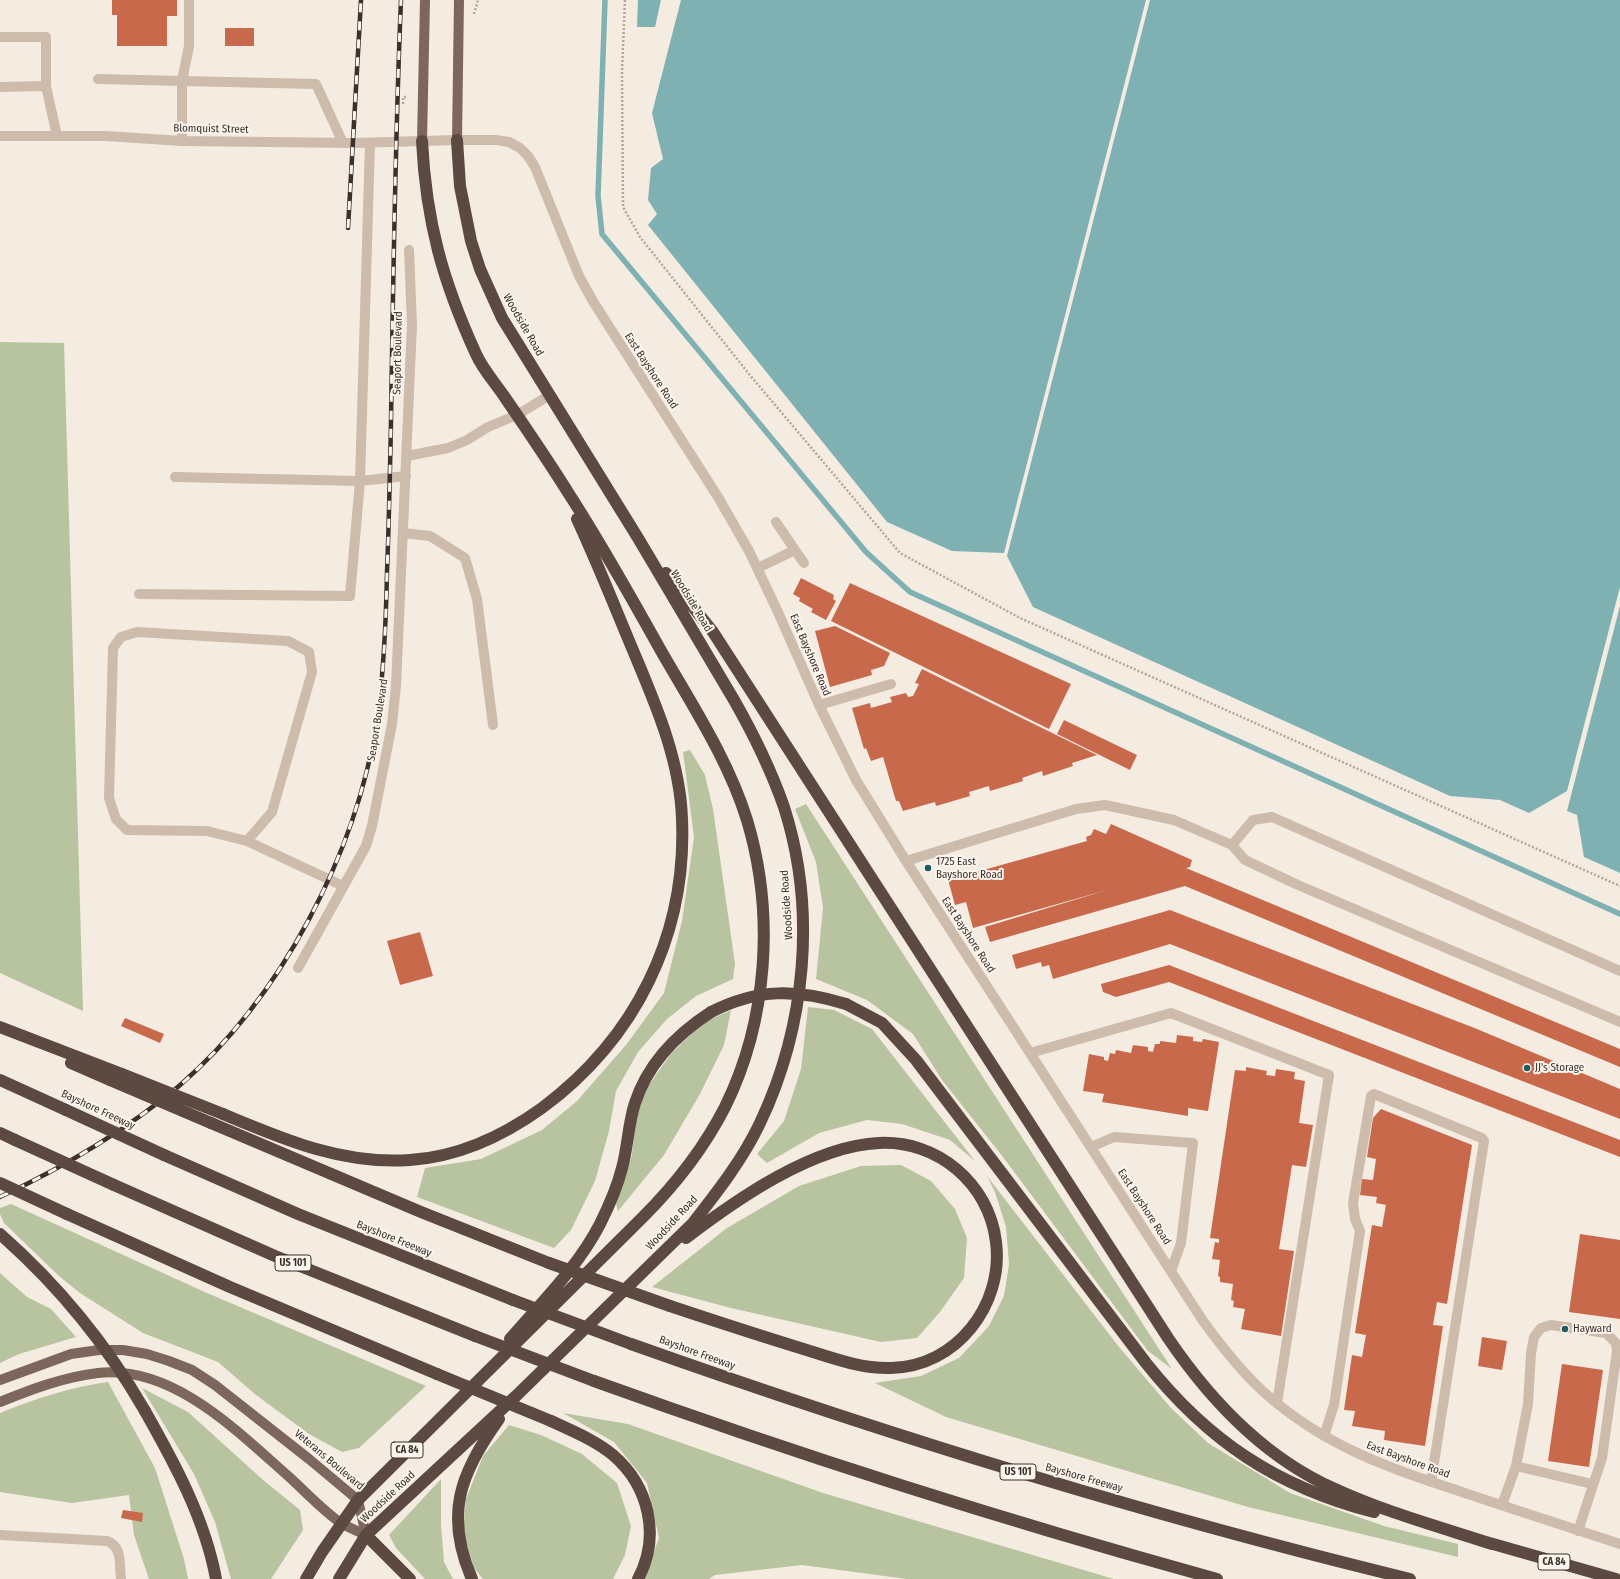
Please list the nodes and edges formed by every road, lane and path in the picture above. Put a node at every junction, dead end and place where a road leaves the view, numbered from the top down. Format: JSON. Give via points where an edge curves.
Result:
{"nodes":[{"id":1,"x":189,"y":0,"type":"edge"},
{"id":2,"x":425,"y":0,"type":"edge"},
{"id":3,"x":459,"y":0,"type":"edge"},
{"id":4,"x":625,"y":0,"type":"edge"},
{"id":5,"x":0,"y":37,"type":"edge"},
{"id":6,"x":98,"y":79,"type":"dead end"},
{"id":7,"x":182,"y":81,"type":"junction"},
{"id":8,"x":46,"y":86,"type":"junction"},
{"id":9,"x":0,"y":87,"type":"edge"},
{"id":10,"x":407,"y":97,"type":"dead end"},
{"id":11,"x":403,"y":104,"type":"dead end"},
{"id":12,"x":0,"y":136,"type":"edge"},
{"id":13,"x":57,"y":136,"type":"junction"},
{"id":14,"x":457,"y":140,"type":"junction"},
{"id":15,"x":182,"y":141,"type":"junction"},
{"id":16,"x":422,"y":141,"type":"junction"},
{"id":17,"x":343,"y":143,"type":"junction"},
{"id":18,"x":370,"y":143,"type":"junction"},
{"id":19,"x":409,"y":250,"type":"dead end"},
{"id":20,"x":550,"y":395,"type":"junction"},
{"id":21,"x":517,"y":415,"type":"junction"},
{"id":22,"x":407,"y":456,"type":"junction"},
{"id":23,"x":548,"y":461,"type":"junction"},
{"id":24,"x":406,"y":476,"type":"junction"},
{"id":25,"x":175,"y":477,"type":"dead end"},
{"id":26,"x":360,"y":481,"type":"junction"},
{"id":27,"x":776,"y":522,"type":"dead end"},
{"id":28,"x":403,"y":533,"type":"junction"},
{"id":29,"x":638,"y":538,"type":"junction"},
{"id":30,"x":795,"y":550,"type":"junction"},
{"id":31,"x":804,"y":563,"type":"dead end"},
{"id":32,"x":758,"y":568,"type":"junction"},
{"id":33,"x":138,"y":594,"type":"dead end"},
{"id":34,"x":892,"y":684,"type":"dead end"},
{"id":35,"x":819,"y":705,"type":"junction"},
{"id":36,"x":494,"y":725,"type":"dead end"},
{"id":37,"x":247,"y":841,"type":"junction"},
{"id":38,"x":1232,"y":845,"type":"junction"},
{"id":39,"x":906,"y":861,"type":"junction"},
{"id":40,"x":343,"y":886,"type":"junction"},
{"id":41,"x":1620,"y":886,"type":"edge"},
{"id":42,"x":298,"y":968,"type":"dead end"},
{"id":43,"x":1620,"y":971,"type":"edge"},
{"id":44,"x":1620,"y":1022,"type":"edge"},
{"id":45,"x":0,"y":1027,"type":"edge"},
{"id":46,"x":0,"y":1031,"type":"edge"},
{"id":47,"x":1030,"y":1053,"type":"junction"},
{"id":48,"x":0,"y":1080,"type":"edge"},
{"id":49,"x":0,"y":1133,"type":"edge"},
{"id":50,"x":1091,"y":1147,"type":"junction"},
{"id":51,"x":0,"y":1183,"type":"edge"},
{"id":52,"x":0,"y":1234,"type":"edge"},
{"id":53,"x":1171,"y":1271,"type":"junction"},
{"id":54,"x":633,"y":1282,"type":"junction"},
{"id":55,"x":0,"y":1380,"type":"edge"},
{"id":56,"x":516,"y":1396,"type":"junction"},
{"id":57,"x":457,"y":1401,"type":"junction"},
{"id":58,"x":0,"y":1402,"type":"edge"},
{"id":59,"x":1277,"y":1403,"type":"junction"},
{"id":60,"x":1324,"y":1436,"type":"junction"},
{"id":61,"x":1516,"y":1466,"type":"junction"},
{"id":62,"x":1431,"y":1482,"type":"junction"},
{"id":63,"x":1592,"y":1484,"type":"junction"},
{"id":64,"x":358,"y":1500,"type":"junction"},
{"id":65,"x":1502,"y":1506,"type":"junction"},
{"id":66,"x":342,"y":1524,"type":"junction"},
{"id":67,"x":1578,"y":1531,"type":"junction"},
{"id":68,"x":0,"y":1535,"type":"edge"},
{"id":69,"x":366,"y":1535,"type":"junction"},
{"id":70,"x":1492,"y":1544,"type":"junction"},
{"id":71,"x":1620,"y":1544,"type":"edge"},
{"id":72,"x":121,"y":1579,"type":"edge"},
{"id":73,"x":216,"y":1579,"type":"edge"},
{"id":74,"x":306,"y":1579,"type":"edge"},
{"id":75,"x":339,"y":1579,"type":"edge"},
{"id":76,"x":410,"y":1579,"type":"edge"},
{"id":77,"x":472,"y":1579,"type":"edge"},
{"id":78,"x":638,"y":1579,"type":"edge"},
{"id":79,"x":1217,"y":1579,"type":"edge"},
{"id":80,"x":1410,"y":1579,"type":"edge"},
{"id":81,"x":1616,"y":1579,"type":"edge"}],
"edges":[{"from":1,"to":7,"type":"street","via":[[189,46]]},
{"from":2,"to":16,"type":"main road"},
{"from":3,"to":14,"type":"main road"},
{"from":4,"to":41,"type":"path","via":[[622,71],[623,207],[640,237],[749,374],[900,553],[1020,618]]},
{"from":5,"to":8,"type":"street","via":[[46,37]]},
{"from":6,"to":7,"type":"street"},
{"from":7,"to":15,"type":"street"},
{"from":7,"to":17,"type":"street","via":[[316,84]]},
{"from":8,"to":9,"type":"street"},
{"from":8,"to":13,"type":"street"},
{"from":10,"to":11,"type":"path","via":[[403,97]]},
{"from":12,"to":13,"type":"street","name":"Blomquist Street"},
{"from":13,"to":15,"type":"street","name":"Blomquist Street"},
{"from":14,"to":16,"type":"street","name":"East Bayshore Road"},
{"from":14,"to":20,"type":"highway","name":"Woodside Road","via":[[462,196],[471,241],[480,269],[502,318]]},
{"from":14,"to":32,"type":"street","name":"East Bayshore Road","via":[[509,142],[528,156],[594,303],[718,497]]},
{"from":15,"to":17,"type":"street","name":"Blomquist Street"},
{"from":16,"to":18,"type":"street","name":"Blomquist Street"},
{"from":16,"to":21,"type":"highway","name":"Woodside Road","via":[[423,168],[432,226],[447,285],[477,356]]},
{"from":17,"to":18,"type":"street","name":"Blomquist Street"},
{"from":18,"to":26,"type":"street"},
{"from":19,"to":22,"type":"street","name":"Seaport Boulevard","via":[[412,325]]},
{"from":20,"to":21,"type":"street"},
{"from":20,"to":29,"type":"highway","name":"Woodside Road"},
{"from":21,"to":22,"type":"street","via":[[448,448]]},
{"from":21,"to":23,"type":"highway","name":"Woodside Road"},
{"from":22,"to":24,"type":"street","name":"Seaport Boulevard"},
{"from":23,"to":45,"type":"highway","bridge":true,"via":[[587,542],[658,709],[680,791],[682,846],[675,903],[657,964],[645,990],[616,1037],[600,1057],[578,1079],[529,1117],[486,1140],[457,1152],[409,1160],[379,1160],[352,1158],[300,1146]]},
{"from":23,"to":57,"type":"highway","name":"Woodside Road","via":[[646,624],[714,744],[737,794],[754,845],[760,884],[764,926],[761,979],[745,1057],[725,1106],[697,1153],[664,1197]]},
{"from":24,"to":26,"type":"street"},
{"from":24,"to":28,"type":"street","name":"Seaport Boulevard"},
{"from":25,"to":26,"type":"street"},
{"from":26,"to":33,"type":"street","via":[[350,596]]},
{"from":27,"to":30,"type":"street"},
{"from":28,"to":36,"type":"street","via":[[430,536],[465,558],[477,599]]},
{"from":28,"to":40,"type":"street","name":"Seaport Boulevard","via":[[398,659],[392,724],[366,846]]},
{"from":29,"to":54,"type":"highway","name":"Woodside Road","via":[[734,700],[759,746],[773,779],[784,808],[797,865],[803,953],[790,1040],[782,1069],[760,1124],[730,1175],[693,1223]]},
{"from":29,"to":70,"type":"highway","via":[[713,632],[1168,1338],[1200,1382],[1261,1442],[1310,1476],[1364,1502]]},
{"from":30,"to":31,"type":"street"},
{"from":30,"to":32,"type":"street"},
{"from":32,"to":35,"type":"street","name":"East Bayshore Road"},
{"from":34,"to":35,"type":"street"},
{"from":35,"to":39,"type":"street","name":"East Bayshore Road","via":[[856,780]]},
{"from":37,"to":37,"type":"street","via":[[207,831],[127,830],[116,819],[109,798],[113,648],[121,637],[137,632],[288,641],[309,652],[312,672],[272,812]]},
{"from":37,"to":40,"type":"street"},
{"from":38,"to":39,"type":"street","via":[[1174,820],[1105,805],[1076,809]]},
{"from":38,"to":43,"type":"street","via":[[1253,820],[1272,817]]},
{"from":38,"to":44,"type":"street","via":[[1245,860],[1298,885]]},
{"from":39,"to":47,"type":"street","name":"East Bayshore Road"},
{"from":40,"to":42,"type":"street","name":"Seaport Boulevard","via":[[327,920]]},
{"from":46,"to":54,"type":"highway","bridge":true,"via":[[421,1212],[549,1263],[670,1306],[847,1363],[892,1368],[915,1365],[952,1348],[968,1333],[989,1297],[995,1278],[996,1240],[992,1222],[975,1188],[950,1162],[933,1152],[916,1147],[878,1142],[822,1156],[771,1181],[703,1225]]},
{"from":47,"to":50,"type":"street","name":"East Bayshore Road"},
{"from":47,"to":59,"type":"street","via":[[1171,1013],[1329,1074]]},
{"from":48,"to":80,"type":"highway","name":"Bayshore Freeway","number":"US 101","bridge":true,"via":[[298,1214],[631,1344],[802,1404],[1029,1476],[1253,1539]]},
{"from":49,"to":79,"type":"highway","number":"US 101","bridge":true,"via":[[275,1256],[594,1381],[896,1485]]},
{"from":50,"to":53,"type":"street","name":"East Bayshore Road"},
{"from":50,"to":53,"type":"street","via":[[1114,1137],[1193,1143],[1181,1243]]},
{"from":51,"to":78,"type":"highway","bridge":true,"via":[[230,1287],[551,1421],[594,1442],[627,1470],[638,1486],[647,1507],[649,1552]]},
{"from":52,"to":73,"type":"highway","bridge":true,"via":[[36,1267],[76,1312],[111,1357],[145,1411],[197,1515],[207,1541]]},
{"from":53,"to":59,"type":"street","name":"East Bayshore Road","via":[[1222,1347],[1243,1372]]},
{"from":54,"to":56,"type":"highway","name":"Woodside Road"},
{"from":55,"to":64,"type":"main road","name":"Veterans Boulevard","via":[[71,1354],[99,1350],[123,1350],[170,1360],[192,1370],[215,1386],[309,1458]]},
{"from":56,"to":69,"type":"highway","name":"Woodside Road"},
{"from":56,"to":77,"type":"highway","via":[[485,1438],[473,1459],[461,1492],[457,1529]]},
{"from":57,"to":64,"type":"highway","name":"Woodside Road","number":"CA 84"},
{"from":57,"to":70,"type":"highway","bridge":true,"via":[[587,1246],[599,1226],[622,1169],[630,1120],[642,1085],[663,1052],[678,1036],[728,1003],[766,993],[807,994],[846,1004],[882,1024],[916,1060],[1146,1363],[1201,1424],[1248,1458],[1301,1488],[1361,1509]]},
{"from":58,"to":66,"type":"main road","via":[[47,1383],[100,1373],[121,1373],[160,1382],[182,1392],[222,1420]]},
{"from":59,"to":60,"type":"street","name":"East Bayshore Road"},
{"from":60,"to":62,"type":"street","name":"East Bayshore Road","via":[[1373,1461]]},
{"from":60,"to":62,"type":"street","via":[[1334,1405],[1360,1231],[1353,1203],[1371,1096],[1374,1094],[1484,1141]]},
{"from":61,"to":63,"type":"street"},
{"from":61,"to":63,"type":"street","via":[[1528,1404],[1534,1337],[1541,1328],[1551,1325],[1606,1333],[1616,1343],[1617,1351],[1602,1458]]},
{"from":61,"to":65,"type":"street"},
{"from":62,"to":65,"type":"street","name":"East Bayshore Road"},
{"from":63,"to":67,"type":"street","via":[[1587,1508]]},
{"from":64,"to":66,"type":"highway","name":"Woodside Road","number":"CA 84"},
{"from":64,"to":69,"type":"main road","name":"Veterans Boulevard"},
{"from":65,"to":67,"type":"street","name":"East Bayshore Road"},
{"from":66,"to":69,"type":"main road"},
{"from":66,"to":74,"type":"highway","name":"Woodside Road","number":"CA 84"},
{"from":67,"to":71,"type":"street","name":"East Bayshore Road"},
{"from":68,"to":72,"type":"street","via":[[107,1541],[118,1549]]},
{"from":69,"to":75,"type":"highway","name":"Woodside Road"},
{"from":69,"to":76,"type":"highway"},
{"from":70,"to":81,"type":"highway","number":"CA 84"}]}
